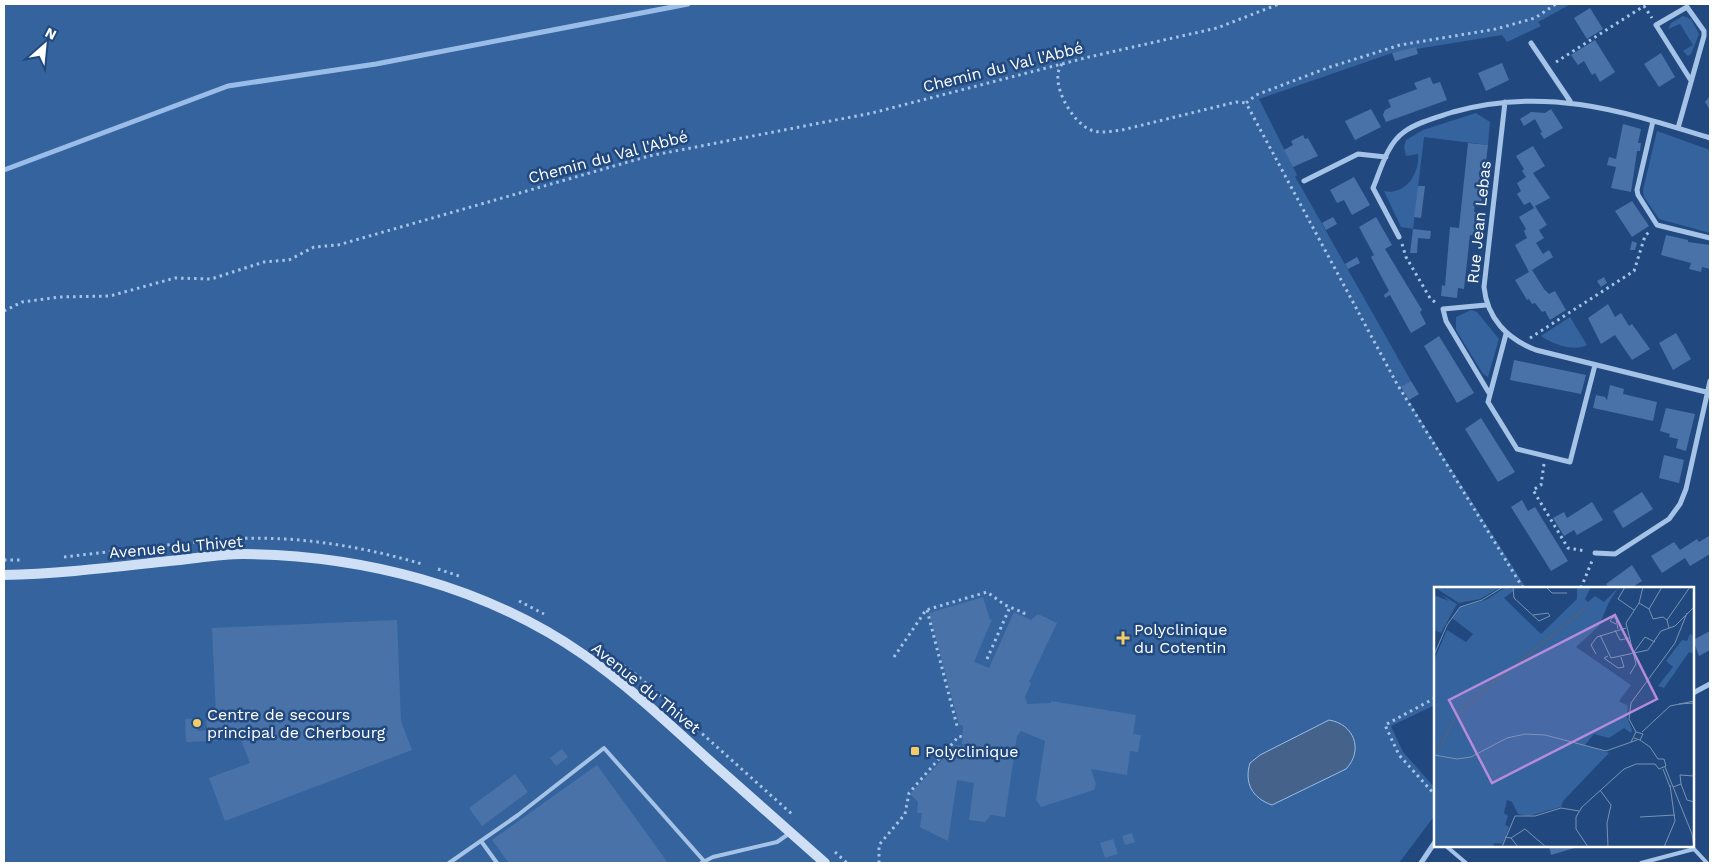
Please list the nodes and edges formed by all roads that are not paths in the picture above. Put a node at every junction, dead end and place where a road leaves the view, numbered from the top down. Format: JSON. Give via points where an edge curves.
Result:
{"nodes":[{"id":1,"x":1687,"y":6,"type":"edge"},
{"id":2,"x":1531,"y":43,"type":"dead end"},
{"id":3,"x":1690,"y":78,"type":"junction"},
{"id":4,"x":1570,"y":101,"type":"junction"},
{"id":5,"x":1505,"y":102,"type":"junction"},
{"id":6,"x":1654,"y":121,"type":"junction"},
{"id":7,"x":1678,"y":128,"type":"junction"},
{"id":8,"x":1710,"y":138,"type":"edge"},
{"id":9,"x":1386,"y":157,"type":"junction"},
{"id":10,"x":1304,"y":181,"type":"dead end"},
{"id":11,"x":1399,"y":237,"type":"road end"},
{"id":12,"x":1710,"y":238,"type":"edge"},
{"id":13,"x":1486,"y":305,"type":"junction"},
{"id":14,"x":1506,"y":334,"type":"junction"},
{"id":15,"x":1595,"y":365,"type":"junction"},
{"id":16,"x":1710,"y":381,"type":"edge"},
{"id":17,"x":1710,"y":392,"type":"edge"},
{"id":18,"x":1489,"y":393,"type":"junction"},
{"id":19,"x":1595,"y":553,"type":"road end"},
{"id":20,"x":4,"y":575,"type":"edge"},
{"id":21,"x":1710,"y":684,"type":"edge"},
{"id":22,"x":1694,"y":693,"type":"edge"},
{"id":23,"x":790,"y":833,"type":"junction"},
{"id":24,"x":481,"y":841,"type":"junction"},
{"id":25,"x":1434,"y":844,"type":"edge"},
{"id":26,"x":1447,"y":847,"type":"edge"},
{"id":27,"x":702,"y":862,"type":"edge"},
{"id":28,"x":449,"y":863,"type":"edge"},
{"id":29,"x":497,"y":863,"type":"edge"},
{"id":30,"x":825,"y":863,"type":"edge"},
{"id":31,"x":1421,"y":863,"type":"edge"},
{"id":32,"x":1466,"y":863,"type":"edge"},
{"id":33,"x":1641,"y":863,"type":"edge"},
{"id":34,"x":1708,"y":863,"type":"edge"}],
"edges":[{"from":1,"to":3,"type":"street","via":[[1704,31]]},
{"from":1,"to":3,"type":"street","via":[[1656,25]]},
{"from":2,"to":4,"type":"street"},
{"from":3,"to":7,"type":"street"},
{"from":4,"to":5,"type":"street"},
{"from":4,"to":6,"type":"street"},
{"from":5,"to":9,"type":"street","via":[[1438,116],[1404,131]]},
{"from":5,"to":13,"type":"street","name":"Rue Jean Lebas","via":[[1484,287]]},
{"from":6,"to":7,"type":"street"},
{"from":6,"to":12,"type":"street","via":[[1637,190],[1656,225]]},
{"from":7,"to":8,"type":"street"},
{"from":9,"to":10,"type":"street","via":[[1358,154]]},
{"from":9,"to":11,"type":"street","via":[[1372,188]]},
{"from":13,"to":14,"type":"street","name":"Rue Jean Lebas"},
{"from":13,"to":18,"type":"street","via":[[1443,309],[1446,321]]},
{"from":14,"to":15,"type":"street","name":"Rue Jean Lebas","via":[[1520,344]]},
{"from":14,"to":18,"type":"street"},
{"from":15,"to":17,"type":"street","name":"Rue Jean Lebas"},
{"from":15,"to":18,"type":"street","via":[[1570,462],[1517,449],[1488,402]]},
{"from":16,"to":17,"type":"street"},
{"from":17,"to":19,"type":"street","via":[[1680,504],[1669,518],[1615,554]]},
{"from":20,"to":23,"type":"main road","name":"Avenue du Thivet","via":[[49,574],[241,554],[315,558],[426,580],[525,620],[582,654],[641,698]]},
{"from":21,"to":22,"type":"street"},
{"from":23,"to":27,"type":"lane","via":[[777,842]]},
{"from":23,"to":30,"type":"main road","name":"Avenue du Thivet"},
{"from":24,"to":27,"type":"lane","via":[[604,748]]},
{"from":24,"to":28,"type":"lane"},
{"from":24,"to":29,"type":"lane"},
{"from":25,"to":31,"type":"street"},
{"from":26,"to":32,"type":"lane"},
{"from":33,"to":34,"type":"lane","via":[[1694,849]]}]}
